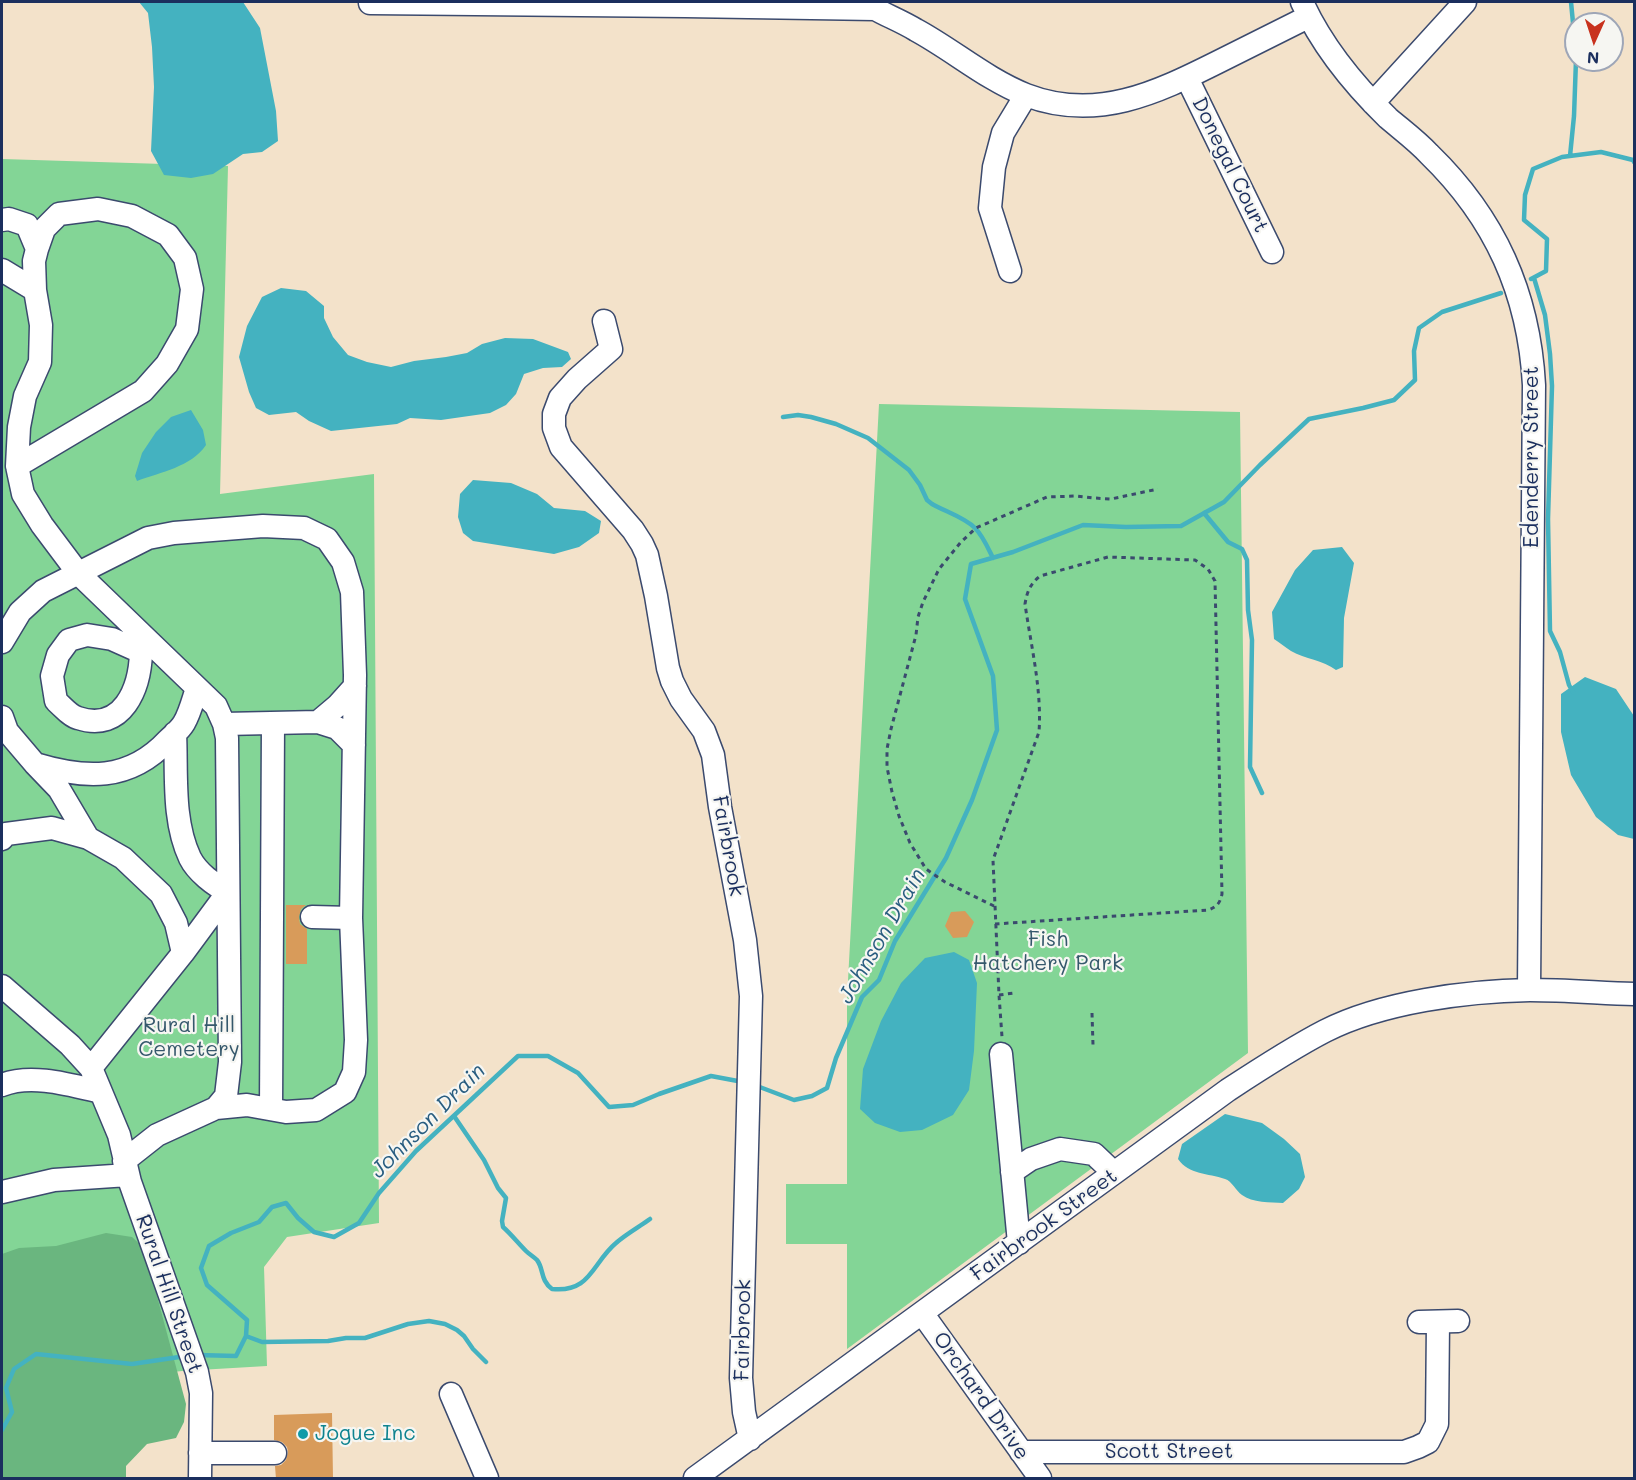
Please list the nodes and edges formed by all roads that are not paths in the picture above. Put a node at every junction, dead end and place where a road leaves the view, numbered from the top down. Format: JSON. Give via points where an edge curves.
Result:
{"nodes":[{"id":1,"x":1465,"y":2,"type":"edge"},
{"id":2,"x":370,"y":3,"type":"dead end"},
{"id":3,"x":870,"y":5,"type":"edge"},
{"id":4,"x":1305,"y":9,"type":"edge"},
{"id":5,"x":1187,"y":78,"type":"junction"},
{"id":6,"x":1026,"y":95,"type":"junction"},
{"id":7,"x":1373,"y":103,"type":"junction"},
{"id":8,"x":2,"y":220,"type":"edge"},
{"id":9,"x":37,"y":249,"type":"junction"},
{"id":10,"x":1272,"y":252,"type":"dead end"},
{"id":11,"x":2,"y":270,"type":"edge"},
{"id":12,"x":1010,"y":272,"type":"dead end"},
{"id":13,"x":35,"y":290,"type":"junction"},
{"id":14,"x":604,"y":321,"type":"dead end"},
{"id":15,"x":17,"y":466,"type":"junction"},
{"id":16,"x":78,"y":573,"type":"junction"},
{"id":17,"x":2,"y":642,"type":"edge"},
{"id":18,"x":355,"y":686,"type":"junction"},
{"id":19,"x":197,"y":688,"type":"junction"},
{"id":20,"x":2,"y":717,"type":"edge"},
{"id":21,"x":318,"y":722,"type":"junction"},
{"id":22,"x":273,"y":723,"type":"junction"},
{"id":23,"x":224,"y":724,"type":"junction"},
{"id":24,"x":175,"y":733,"type":"junction"},
{"id":25,"x":354,"y":745,"type":"junction"},
{"id":26,"x":35,"y":764,"type":"junction"},
{"id":27,"x":88,"y":838,"type":"junction"},
{"id":28,"x":2,"y":839,"type":"edge"},
{"id":29,"x":228,"y":892,"type":"junction"},
{"id":30,"x":312,"y":917,"type":"dead end"},
{"id":31,"x":351,"y":918,"type":"junction"},
{"id":32,"x":183,"y":953,"type":"junction"},
{"id":33,"x":2,"y":986,"type":"edge"},
{"id":34,"x":1529,"y":990,"type":"junction"},
{"id":35,"x":1635,"y":994,"type":"edge"},
{"id":36,"x":1002,"y":1049,"type":"road end"},
{"id":37,"x":91,"y":1068,"type":"junction"},
{"id":38,"x":2,"y":1085,"type":"edge"},
{"id":39,"x":101,"y":1092,"type":"junction"},
{"id":40,"x":216,"y":1108,"type":"junction"},
{"id":41,"x":271,"y":1109,"type":"junction"},
{"id":42,"x":1012,"y":1172,"type":"junction"},
{"id":43,"x":128,"y":1173,"type":"junction"},
{"id":44,"x":1114,"y":1173,"type":"junction"},
{"id":45,"x":2,"y":1192,"type":"edge"},
{"id":46,"x":1018,"y":1243,"type":"junction"},
{"id":47,"x":922,"y":1313,"type":"junction"},
{"id":48,"x":1438,"y":1322,"type":"dead end"},
{"id":49,"x":451,"y":1394,"type":"dead end"},
{"id":50,"x":750,"y":1439,"type":"junction"},
{"id":51,"x":1021,"y":1452,"type":"junction"},
{"id":52,"x":200,"y":1453,"type":"junction"},
{"id":53,"x":275,"y":1453,"type":"dead end"},
{"id":54,"x":200,"y":1479,"type":"edge"},
{"id":55,"x":487,"y":1479,"type":"edge"},
{"id":56,"x":695,"y":1479,"type":"edge"},
{"id":57,"x":1040,"y":1479,"type":"edge"}],
"edges":[{"from":1,"to":7,"type":"street"},
{"from":2,"to":3,"type":"street"},
{"from":3,"to":6,"type":"street"},
{"from":4,"to":5,"type":"street"},
{"from":4,"to":7,"type":"street","name":"Edenderry Street","via":[[1334,58]]},
{"from":5,"to":6,"type":"street","via":[[1142,96],[1102,105],[1063,104]]},
{"from":5,"to":10,"type":"street","name":"Donegal Court"},
{"from":6,"to":12,"type":"street","via":[[1003,132],[990,208]]},
{"from":7,"to":34,"type":"street","name":"Edenderry Street","via":[[1429,153],[1485,221],[1513,277],[1530,338],[1534,404]]},
{"from":8,"to":9,"type":"street","via":[[27,225]]},
{"from":9,"to":13,"type":"street"},
{"from":9,"to":15,"type":"street","via":[[44,229],[59,214],[98,209],[132,216],[168,235],[185,258],[192,289],[187,329],[167,364],[143,391]]},
{"from":11,"to":13,"type":"street"},
{"from":13,"to":15,"type":"street","via":[[41,326],[40,362],[25,396],[18,427]]},
{"from":14,"to":50,"type":"street","name":"Fairbrook","via":[[611,349],[560,398],[554,428],[561,447],[642,544],[672,681],[713,755],[751,996],[741,1378]]},
{"from":15,"to":16,"type":"street","via":[[23,494]]},
{"from":16,"to":17,"type":"street","via":[[43,591],[20,612]]},
{"from":16,"to":18,"type":"street","via":[[148,538],[263,526],[304,528],[327,539],[343,562],[352,592]]},
{"from":16,"to":19,"type":"street","via":[[148,649]]},
{"from":18,"to":21,"type":"street"},
{"from":18,"to":25,"type":"street"},
{"from":19,"to":23,"type":"street","via":[[216,706]]},
{"from":19,"to":24,"type":"street","via":[[184,724]]},
{"from":20,"to":26,"type":"street","via":[[8,731]]},
{"from":21,"to":22,"type":"street"},
{"from":21,"to":25,"type":"street","via":[[337,728]]},
{"from":22,"to":23,"type":"street"},
{"from":22,"to":41,"type":"street"},
{"from":23,"to":29,"type":"street"},
{"from":24,"to":26,"type":"street","via":[[134,767],[105,774],[61,772]]},
{"from":24,"to":29,"type":"street","via":[[180,829],[191,860],[207,878]]},
{"from":25,"to":31,"type":"street"},
{"from":26,"to":27,"type":"street","via":[[59,789]]},
{"from":27,"to":28,"type":"street","via":[[52,828],[6,834]]},
{"from":27,"to":32,"type":"street","via":[[123,858],[160,894],[176,923]]},
{"from":29,"to":32,"type":"street"},
{"from":29,"to":40,"type":"street","via":[[230,1062],[226,1096]]},
{"from":30,"to":31,"type":"street"},
{"from":31,"to":41,"type":"street","via":[[354,1072],[345,1092],[316,1110]]},
{"from":32,"to":37,"type":"street"},
{"from":33,"to":37,"type":"street","name":"Rural Hill Street"},
{"from":34,"to":35,"type":"street","name":"Fairbrook Street"},
{"from":34,"to":44,"type":"street","name":"Fairbrook Street","via":[[1425,1000],[1326,1030],[1237,1084]]},
{"from":36,"to":42,"type":"street"},
{"from":37,"to":39,"type":"street","name":"Rural Hill Street"},
{"from":38,"to":39,"type":"street","via":[[11,1081],[46,1081]]},
{"from":39,"to":43,"type":"street","name":"Rural Hill Street","via":[[119,1135]]},
{"from":40,"to":41,"type":"street","via":[[247,1105]]},
{"from":40,"to":43,"type":"street","via":[[157,1135]]},
{"from":42,"to":44,"type":"street","via":[[1031,1159],[1060,1149],[1094,1154]]},
{"from":42,"to":46,"type":"street"},
{"from":43,"to":45,"type":"street","via":[[54,1180]]},
{"from":43,"to":52,"type":"street","name":"Rural Hill Street","via":[[197,1372],[201,1393]]},
{"from":44,"to":46,"type":"street","name":"Fairbrook Street"},
{"from":46,"to":47,"type":"street","name":"Fairbrook Street"},
{"from":47,"to":50,"type":"street","name":"Fairbrook Street"},
{"from":47,"to":51,"type":"street","name":"Orchard Drive"},
{"from":48,"to":51,"type":"street","name":"Scott Street","via":[[1437,1424],[1428,1442],[1404,1452]]},
{"from":49,"to":55,"type":"street"},
{"from":50,"to":56,"type":"street","name":"Fairbrook Street"},
{"from":51,"to":57,"type":"street","name":"Orchard Drive"},
{"from":52,"to":53,"type":"street"},
{"from":52,"to":54,"type":"street","name":"Rural Hill Street"}]}
